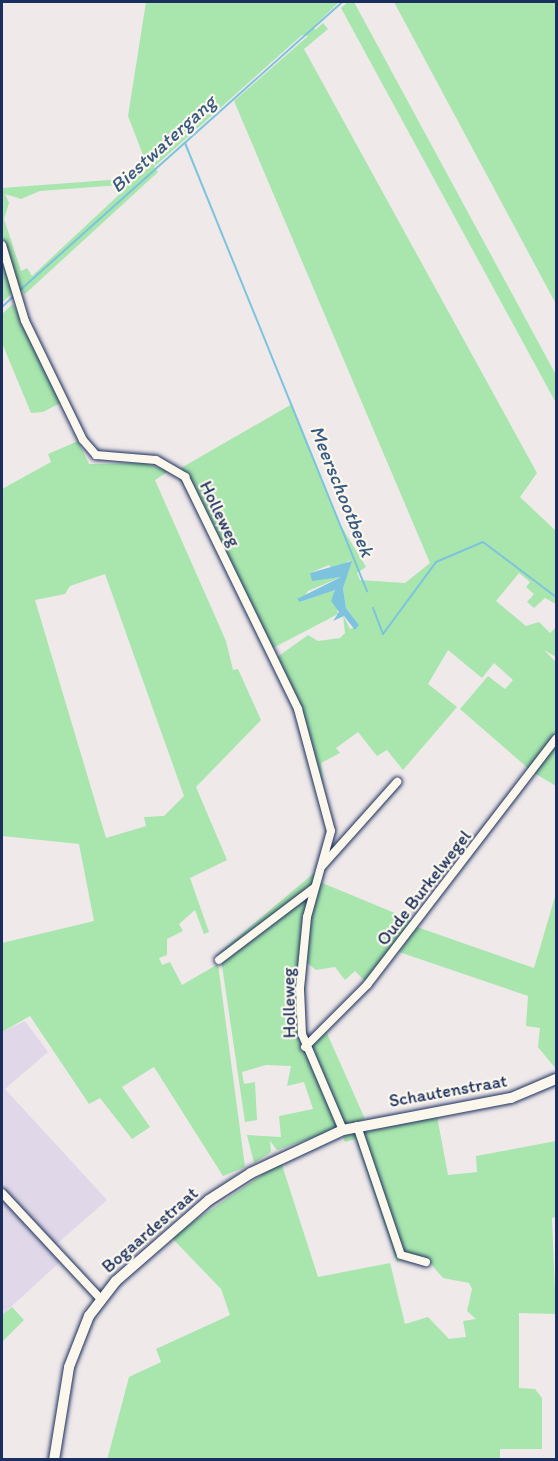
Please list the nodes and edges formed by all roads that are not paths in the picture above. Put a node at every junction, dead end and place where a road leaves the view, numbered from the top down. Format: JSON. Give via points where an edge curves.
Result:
{"nodes":[{"id":1,"x":2,"y":244,"type":"edge"},
{"id":2,"x":556,"y":739,"type":"edge"},
{"id":3,"x":397,"y":783,"type":"dead end"},
{"id":4,"x":320,"y":868,"type":"junction"},
{"id":5,"x":314,"y":888,"type":"junction"},
{"id":6,"x":219,"y":960,"type":"dead end"},
{"id":7,"x":305,"y":1047,"type":"junction"},
{"id":8,"x":556,"y":1079,"type":"edge"},
{"id":9,"x":357,"y":1125,"type":"junction"},
{"id":10,"x":343,"y":1130,"type":"junction"},
{"id":11,"x":2,"y":1193,"type":"edge"},
{"id":12,"x":426,"y":1262,"type":"dead end"},
{"id":13,"x":101,"y":1299,"type":"junction"},
{"id":14,"x":54,"y":1460,"type":"edge"}],
"edges":[{"from":1,"to":4,"type":"street","name":"Holleweg","via":[[25,321],[91,451],[172,466],[196,497],[298,709],[330,811],[331,831]]},
{"from":2,"to":7,"type":"street","name":"Oude Burkelwegel","via":[[367,985]]},
{"from":3,"to":4,"type":"street","name":"Holleweg"},
{"from":4,"to":5,"type":"street","name":"Holleweg"},
{"from":5,"to":6,"type":"street"},
{"from":5,"to":7,"type":"street","name":"Holleweg","via":[[300,989]]},
{"from":7,"to":10,"type":"street","name":"Holleweg"},
{"from":8,"to":9,"type":"street","name":"Schautenstraat","via":[[511,1098]]},
{"from":9,"to":10,"type":"street","name":"Schautenstraat"},
{"from":9,"to":12,"type":"street","via":[[401,1255]]},
{"from":10,"to":13,"type":"street","name":"Bogaardestraat","via":[[250,1173],[209,1200]]},
{"from":11,"to":13,"type":"street"},
{"from":13,"to":14,"type":"street","name":"Bogaardestraat","via":[[69,1367]]}]}
